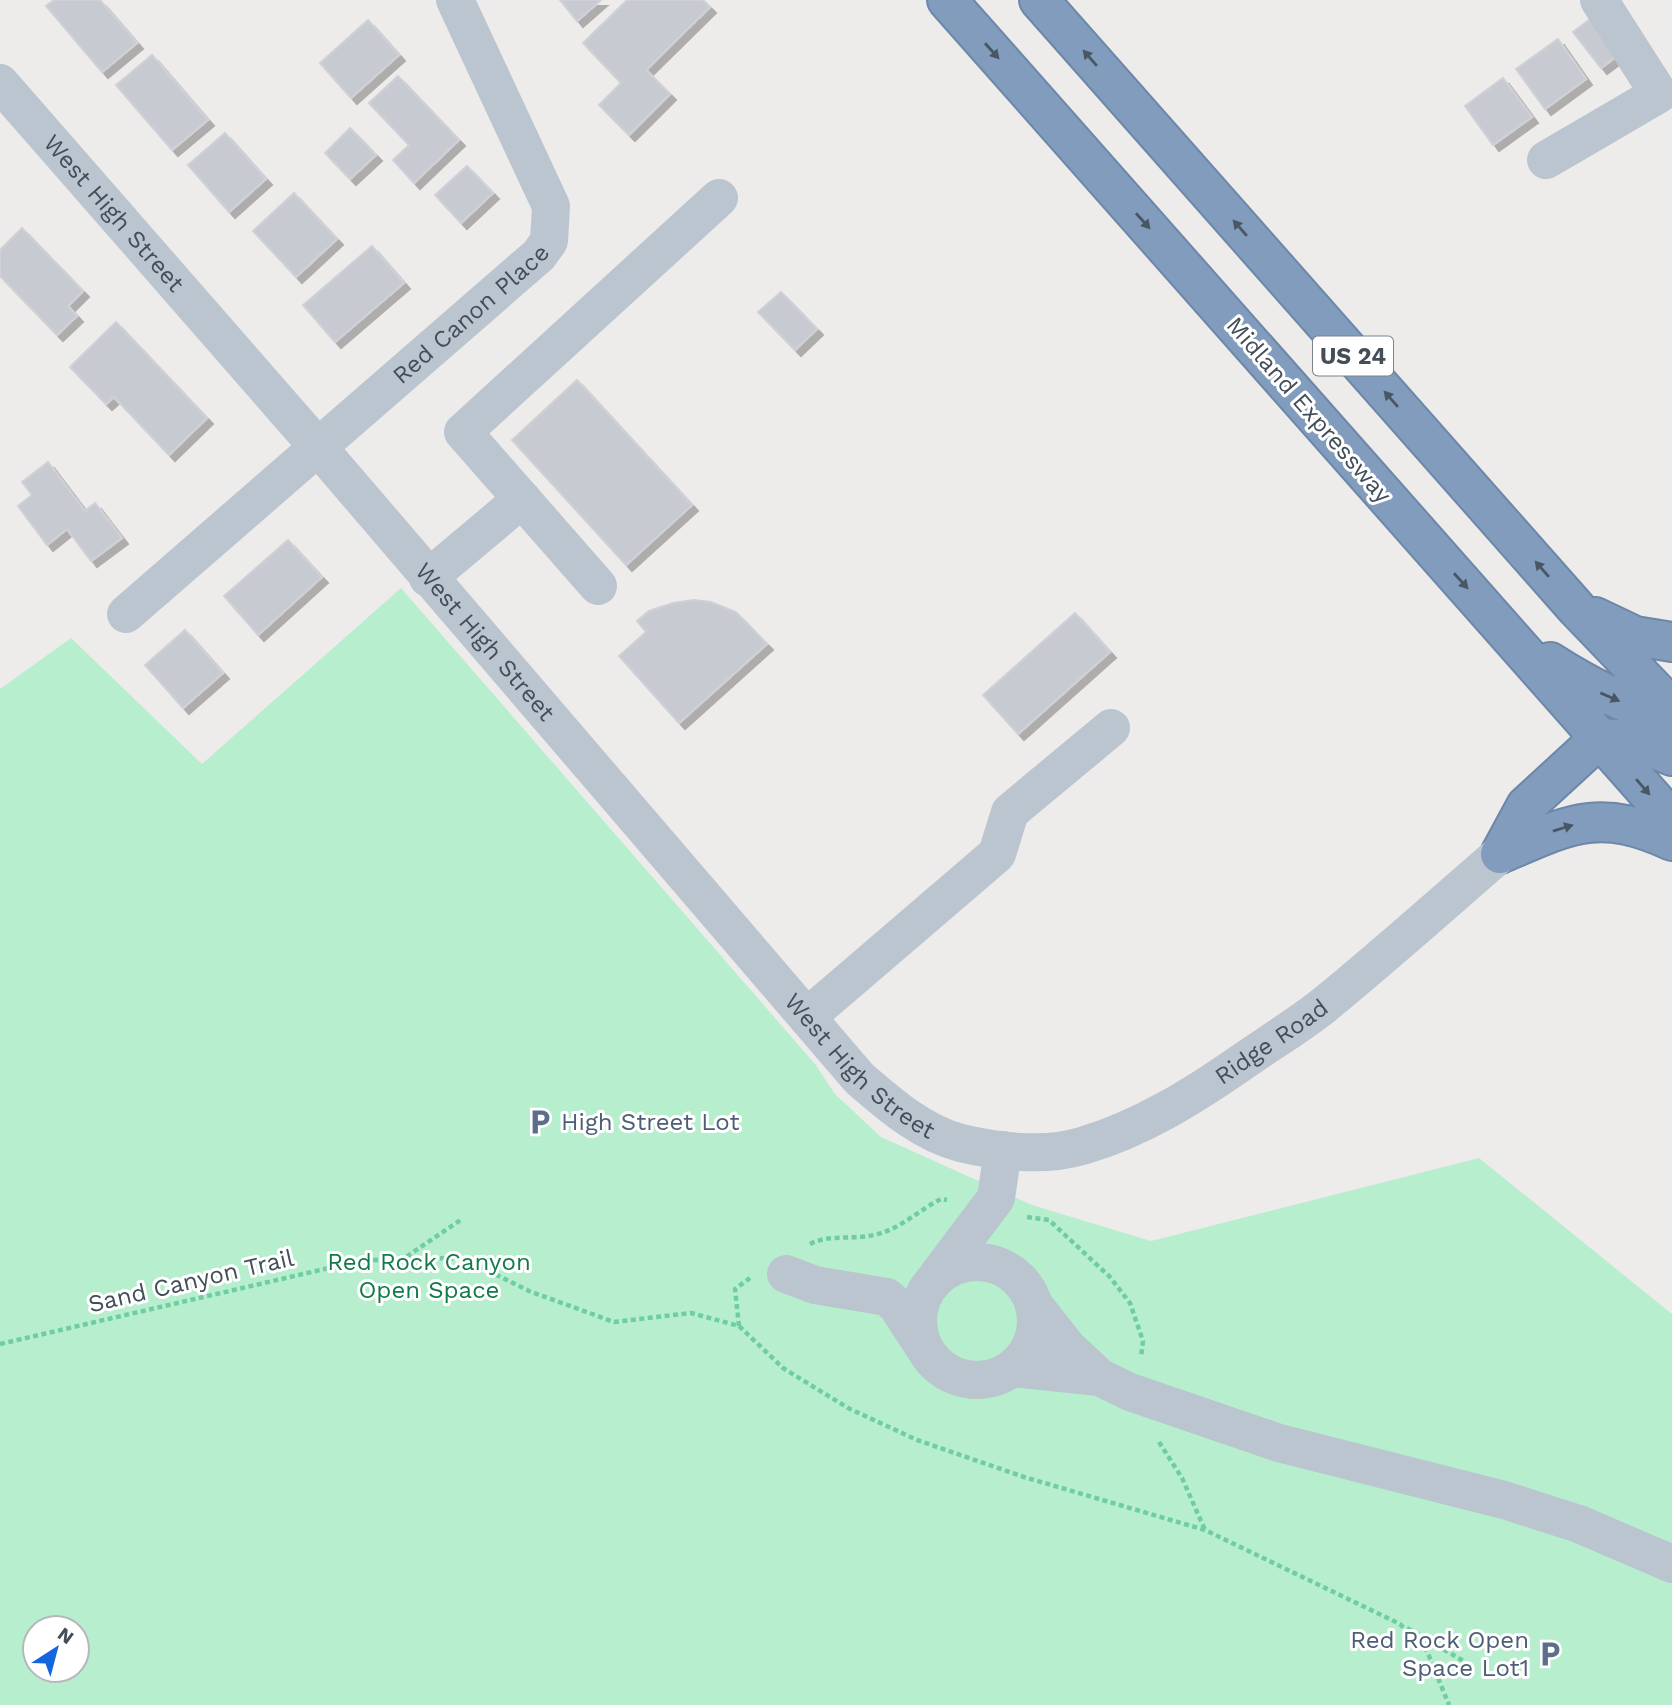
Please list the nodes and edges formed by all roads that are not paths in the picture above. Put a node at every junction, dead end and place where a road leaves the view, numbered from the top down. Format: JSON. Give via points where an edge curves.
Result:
{"nodes":[{"id":1,"x":455,"y":0,"type":"edge"},
{"id":2,"x":947,"y":0,"type":"edge"},
{"id":3,"x":1038,"y":0,"type":"edge"},
{"id":4,"x":1599,"y":0,"type":"edge"},
{"id":5,"x":0,"y":83,"type":"edge"},
{"id":6,"x":1546,"y":160,"type":"dead end"},
{"id":7,"x":719,"y":198,"type":"dead end"},
{"id":8,"x":317,"y":446,"type":"junction"},
{"id":9,"x":522,"y":499,"type":"junction"},
{"id":10,"x":428,"y":578,"type":"junction"},
{"id":11,"x":598,"y":586,"type":"dead end"},
{"id":12,"x":1577,"y":609,"type":"junction"},
{"id":13,"x":126,"y":614,"type":"dead end"},
{"id":14,"x":1510,"y":635,"type":"junction"},
{"id":15,"x":1672,"y":642,"type":"edge"},
{"id":16,"x":1672,"y":708,"type":"edge"},
{"id":17,"x":1672,"y":717,"type":"edge"},
{"id":18,"x":1111,"y":728,"type":"dead end"},
{"id":19,"x":1600,"y":738,"type":"junction"},
{"id":20,"x":1672,"y":756,"type":"edge"},
{"id":21,"x":1672,"y":820,"type":"edge"},
{"id":22,"x":1672,"y":841,"type":"edge"},
{"id":23,"x":1500,"y":854,"type":"junction"},
{"id":24,"x":807,"y":1017,"type":"junction"},
{"id":25,"x":1003,"y":1150,"type":"junction"},
{"id":26,"x":996,"y":1198,"type":"junction"},
{"id":27,"x":1012,"y":1273,"type":"junction"},
{"id":28,"x":931,"y":1284,"type":"junction"},
{"id":29,"x":1034,"y":1305,"type":"junction"},
{"id":30,"x":926,"y":1352,"type":"junction"},
{"id":31,"x":1013,"y":1368,"type":"junction"},
{"id":32,"x":1099,"y":1377,"type":"junction"},
{"id":33,"x":1672,"y":1564,"type":"edge"}],
"edges":[{"from":1,"to":8,"type":"street","name":"Red Canon Place","via":[[551,206],[549,241],[539,255]]},
{"from":2,"to":14,"type":"highway","name":"Midland Expressway","number":"US 24","one_way":true},
{"from":12,"to":3,"type":"highway","number":"US 24","one_way":true},
{"from":4,"to":6,"type":"street","via":[[1659,94]]},
{"from":5,"to":8,"type":"street","name":"West High Street"},
{"from":7,"to":9,"type":"street","via":[[463,432]]},
{"from":8,"to":10,"type":"street","name":"West High Street"},
{"from":8,"to":13,"type":"street","name":"Red Canon Place"},
{"from":9,"to":10,"type":"street"},
{"from":9,"to":11,"type":"street"},
{"from":10,"to":24,"type":"street","name":"West High Street"},
{"from":12,"to":15,"type":"highway","via":[[1635,636]]},
{"from":12,"to":16,"type":"highway","number":"US 24"},
{"from":14,"to":17,"type":"highway","one_way":true,"via":[[1591,688]]},
{"from":14,"to":19,"type":"highway","name":"Midland Expressway","number":"US 24"},
{"from":18,"to":24,"type":"street","via":[[1010,812],[998,854]]},
{"from":19,"to":20,"type":"highway","via":[[1632,740]]},
{"from":19,"to":21,"type":"highway","name":"Midland Expressway","number":"US 24","one_way":true},
{"from":19,"to":23,"type":"highway","via":[[1526,806]]},
{"from":23,"to":22,"type":"highway","one_way":true,"via":[[1563,827],[1607,820]]},
{"from":23,"to":25,"type":"street","name":"Ridge Road","via":[[1321,1007],[1194,1095],[1080,1147],[1042,1152]]},
{"from":24,"to":25,"type":"street","name":"West High Street","via":[[859,1078],[892,1107],[959,1143]]},
{"from":25,"to":26,"type":"street"},
{"from":26,"to":27,"type":"street"},
{"from":26,"to":28,"type":"street"},
{"from":27,"to":28,"type":"street","via":[[979,1261],[962,1263]]},
{"from":27,"to":29,"type":"street","via":[[1027,1288]]},
{"from":28,"to":30,"type":"street","via":[[920,1303],[918,1328]]},
{"from":28,"to":30,"type":"street","via":[[826,1270],[786,1274],[815,1285],[887,1297]]},
{"from":29,"to":31,"type":"street","via":[[1034,1338]]},
{"from":29,"to":32,"type":"street","via":[[1068,1348]]},
{"from":30,"to":31,"type":"street","via":[[958,1377],[990,1379]]},
{"from":31,"to":32,"type":"street"},
{"from":32,"to":33,"type":"street","via":[[1279,1443],[1504,1500],[1579,1524]]}]}
